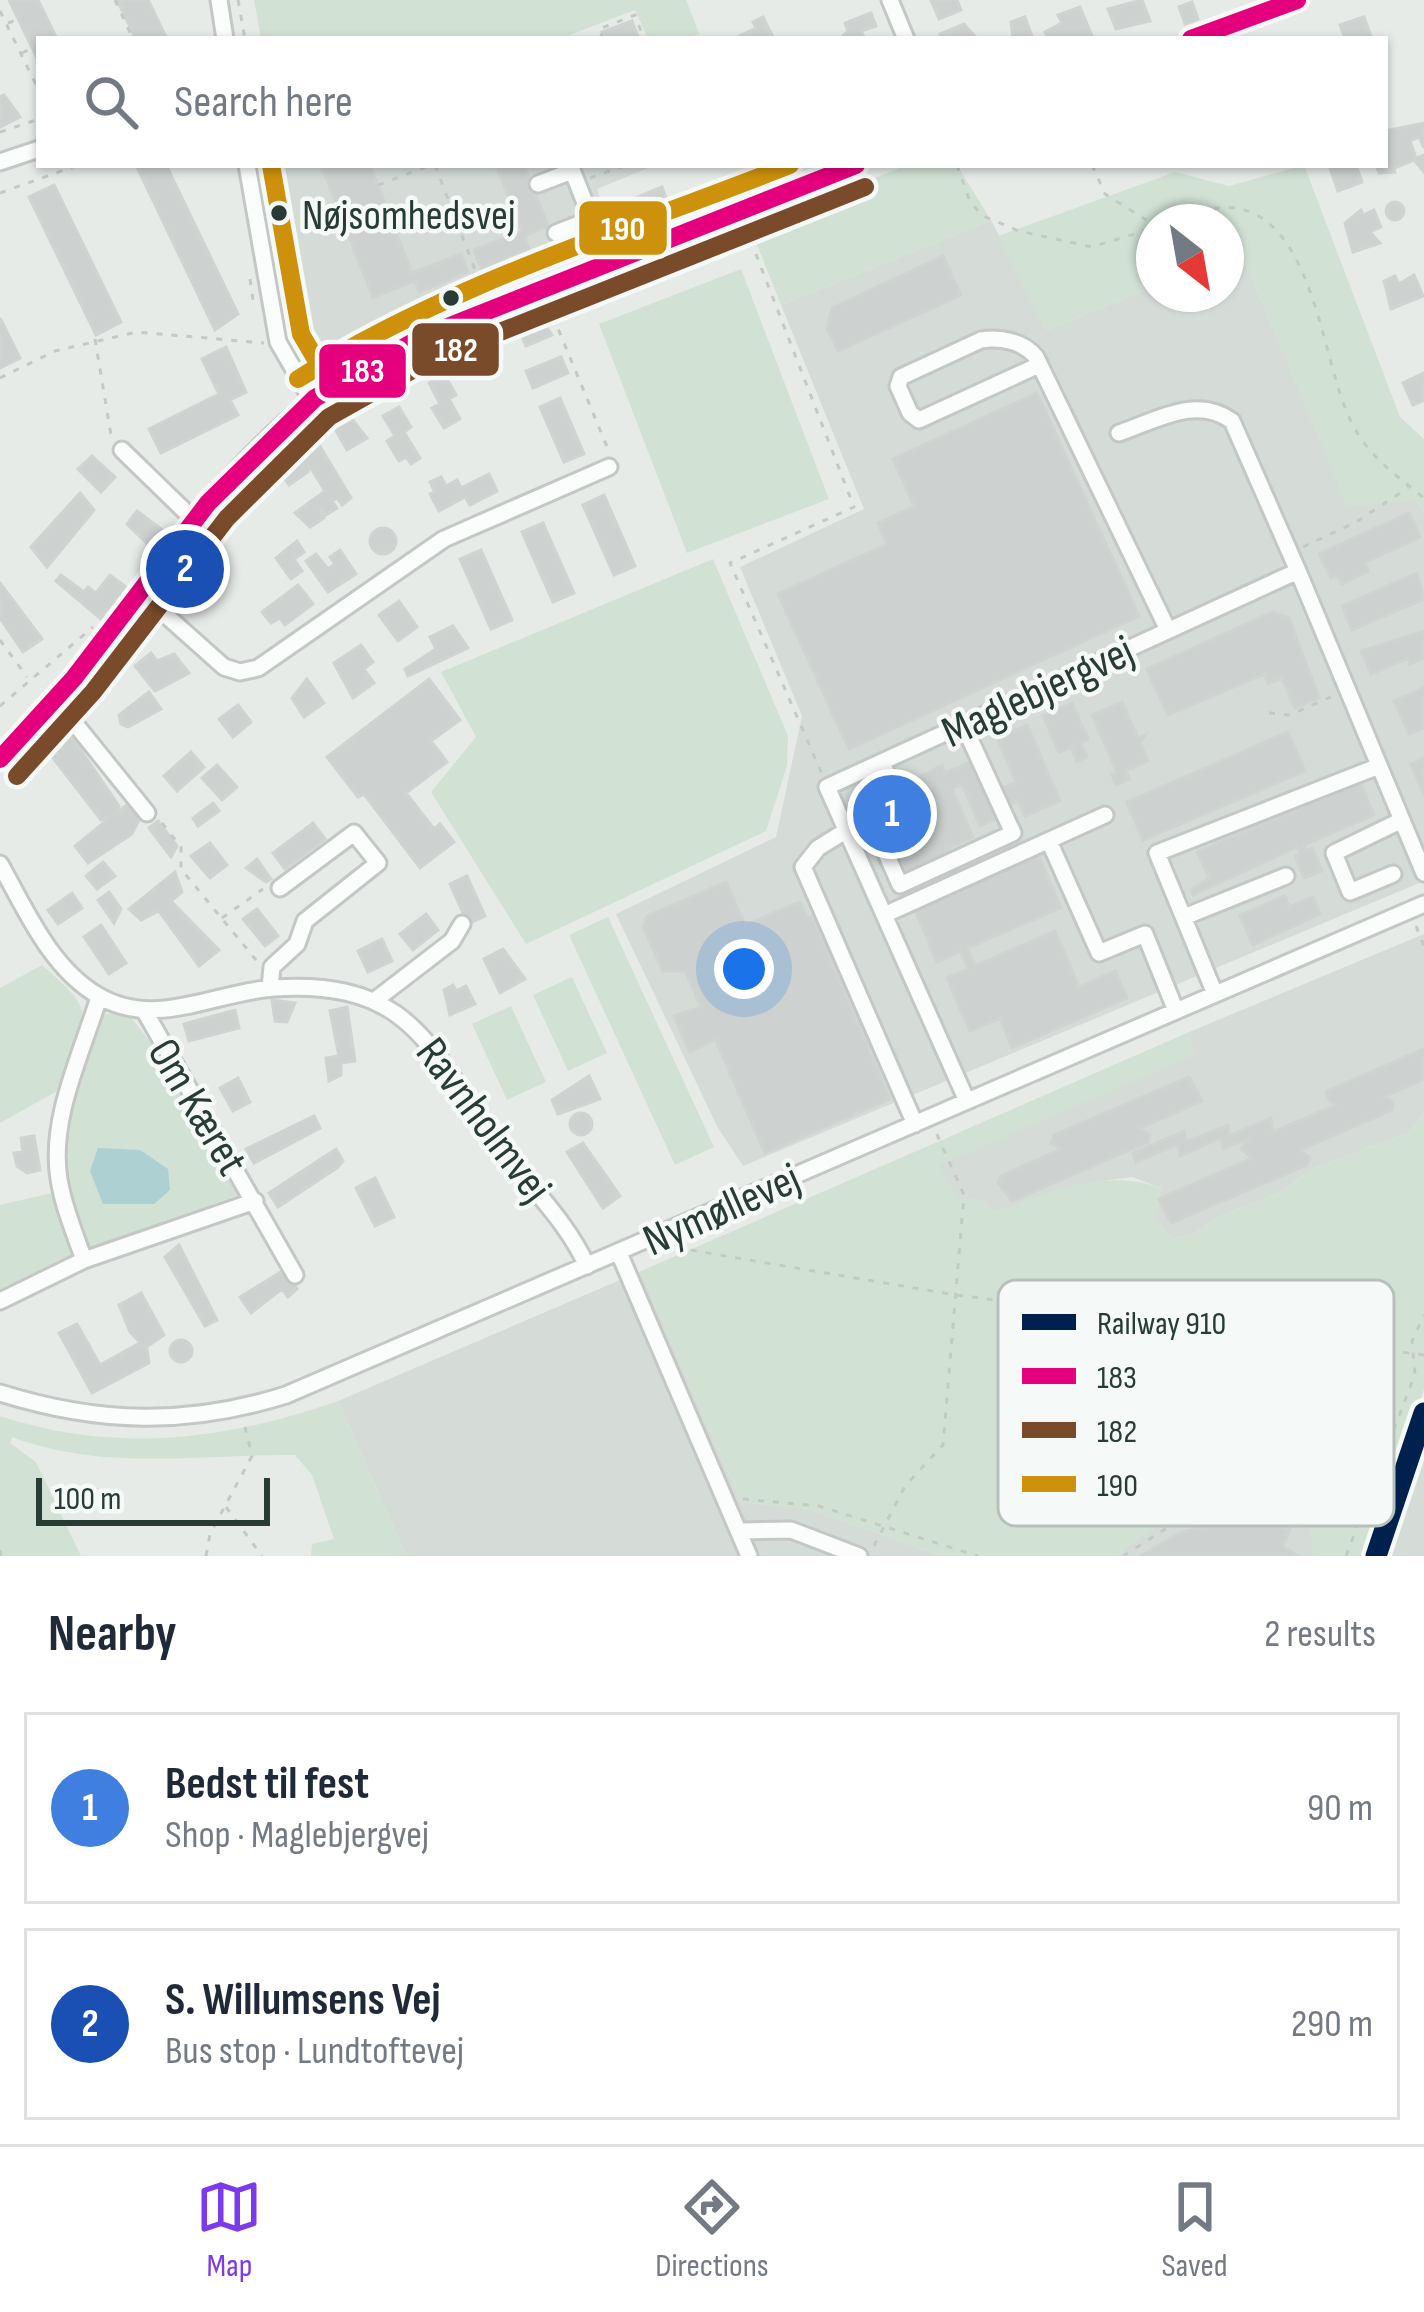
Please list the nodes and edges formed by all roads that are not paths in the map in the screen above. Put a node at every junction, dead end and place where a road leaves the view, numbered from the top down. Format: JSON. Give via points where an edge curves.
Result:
{"nodes":[{"id":1,"x":219,"y":0,"type":"edge"},
{"id":2,"x":890,"y":0,"type":"edge"},
{"id":3,"x":1297,"y":0,"type":"edge"},
{"id":4,"x":225,"y":36,"type":"edge"},
{"id":5,"x":905,"y":36,"type":"edge"},
{"id":6,"x":1199,"y":36,"type":"edge"},
{"id":7,"x":36,"y":150,"type":"edge"},
{"id":8,"x":0,"y":163,"type":"edge"},
{"id":9,"x":248,"y":168,"type":"edge"},
{"id":10,"x":574,"y":168,"type":"edge"},
{"id":11,"x":576,"y":168,"type":"edge"},
{"id":12,"x":848,"y":168,"type":"edge"},
{"id":13,"x":538,"y":184,"type":"dead end"},
{"id":14,"x":592,"y":219,"type":"junction"},
{"id":15,"x":556,"y":232,"type":"dead end"},
{"id":16,"x":609,"y":263,"type":"junction"},
{"id":17,"x":1039,"y":365,"type":"junction"},
{"id":18,"x":311,"y":399,"type":"junction"},
{"id":19,"x":1119,"y":433,"type":"dead end"},
{"id":20,"x":122,"y":450,"type":"road end"},
{"id":21,"x":609,"y":467,"type":"road end"},
{"id":22,"x":197,"y":523,"type":"junction"},
{"id":23,"x":1298,"y":571,"type":"junction"},
{"id":24,"x":141,"y":593,"type":"junction"},
{"id":25,"x":1168,"y":630,"type":"junction"},
{"id":26,"x":55,"y":699,"type":"junction"},
{"id":27,"x":963,"y":724,"type":"junction"},
{"id":28,"x":0,"y":759,"type":"edge"},
{"id":29,"x":882,"y":761,"type":"junction"},
{"id":30,"x":1379,"y":766,"type":"junction"},
{"id":31,"x":147,"y":813,"type":"road end"},
{"id":32,"x":1105,"y":815,"type":"dead end"},
{"id":33,"x":1402,"y":820,"type":"junction"},
{"id":34,"x":847,"y":830,"type":"junction"},
{"id":35,"x":1049,"y":841,"type":"junction"},
{"id":36,"x":0,"y":864,"type":"edge"},
{"id":37,"x":1394,"y":874,"type":"dead end"},
{"id":38,"x":1424,"y":874,"type":"edge"},
{"id":39,"x":1286,"y":876,"type":"dead end"},
{"id":40,"x":280,"y":888,"type":"dead end"},
{"id":41,"x":1417,"y":907,"type":"edge"},
{"id":42,"x":884,"y":915,"type":"junction"},
{"id":43,"x":1184,"y":917,"type":"junction"},
{"id":44,"x":462,"y":924,"type":"dead end"},
{"id":45,"x":270,"y":988,"type":"junction"},
{"id":46,"x":1216,"y":994,"type":"junction"},
{"id":47,"x":99,"y":997,"type":"junction"},
{"id":48,"x":374,"y":1001,"type":"junction"},
{"id":49,"x":145,"y":1010,"type":"junction"},
{"id":50,"x":1176,"y":1011,"type":"junction"},
{"id":51,"x":967,"y":1101,"type":"junction"},
{"id":52,"x":922,"y":1120,"type":"junction"},
{"id":53,"x":255,"y":1201,"type":"junction"},
{"id":54,"x":620,"y":1253,"type":"junction"},
{"id":55,"x":84,"y":1260,"type":"junction"},
{"id":56,"x":586,"y":1266,"type":"junction"},
{"id":57,"x":295,"y":1275,"type":"dead end"},
{"id":58,"x":0,"y":1301,"type":"edge"},
{"id":59,"x":0,"y":1393,"type":"edge"},
{"id":60,"x":741,"y":1531,"type":"junction"},
{"id":61,"x":749,"y":1556,"type":"edge"},
{"id":62,"x":859,"y":1556,"type":"edge"}],
"edges":[{"from":1,"to":4,"type":"street"},
{"from":2,"to":5,"type":"street"},
{"from":3,"to":6,"type":"street"},
{"from":7,"to":8,"type":"street"},
{"from":9,"to":18,"type":"street","via":[[278,342]]},
{"from":10,"to":13,"type":"street"},
{"from":11,"to":14,"type":"street"},
{"from":12,"to":16,"type":"street"},
{"from":14,"to":15,"type":"street"},
{"from":14,"to":16,"type":"street"},
{"from":16,"to":18,"type":"street","via":[[368,363]]},
{"from":17,"to":17,"type":"street","via":[[1030,349],[994,338],[901,376],[898,386],[920,420]]},
{"from":17,"to":25,"type":"street"},
{"from":18,"to":22,"type":"street"},
{"from":19,"to":23,"type":"street","via":[[1197,407],[1232,421]]},
{"from":20,"to":22,"type":"street"},
{"from":21,"to":24,"type":"street","via":[[444,539],[258,668],[224,667]]},
{"from":22,"to":24,"type":"street"},
{"from":23,"to":25,"type":"street","name":"Maglebjergvej"},
{"from":23,"to":30,"type":"street"},
{"from":24,"to":26,"type":"street"},
{"from":25,"to":27,"type":"street","name":"Maglebjergvej"},
{"from":26,"to":28,"type":"street"},
{"from":26,"to":31,"type":"street"},
{"from":27,"to":29,"type":"street","name":"Maglebjergvej"},
{"from":27,"to":29,"type":"street","via":[[1013,833],[900,885],[862,799],[892,786]]},
{"from":29,"to":34,"type":"street","name":"Maglebjergvej","via":[[827,787]]},
{"from":30,"to":33,"type":"street"},
{"from":30,"to":43,"type":"street","via":[[1157,853]]},
{"from":32,"to":35,"type":"street"},
{"from":33,"to":37,"type":"street","via":[[1334,854],[1350,892]]},
{"from":33,"to":38,"type":"street"},
{"from":34,"to":42,"type":"street"},
{"from":34,"to":52,"type":"street","via":[[803,867]]},
{"from":35,"to":42,"type":"street"},
{"from":35,"to":50,"type":"street","via":[[1100,953],[1144,934]]},
{"from":36,"to":47,"type":"street","name":"Ravnholmvej","via":[[50,948]]},
{"from":39,"to":43,"type":"street"},
{"from":40,"to":45,"type":"street","via":[[354,833],[378,863],[305,921],[297,944],[272,967]]},
{"from":41,"to":46,"type":"street","name":"Nymøllevej"},
{"from":42,"to":51,"type":"street"},
{"from":43,"to":46,"type":"street"},
{"from":44,"to":48,"type":"street","via":[[452,941]]},
{"from":45,"to":48,"type":"street","name":"Ravnholmvej"},
{"from":45,"to":49,"type":"street","name":"Ravnholmvej"},
{"from":46,"to":50,"type":"street","name":"Nymøllevej"},
{"from":47,"to":49,"type":"street","name":"Ravnholmvej"},
{"from":47,"to":55,"type":"street","name":"Om Kæret","via":[[57,1150]]},
{"from":48,"to":56,"type":"street","name":"Ravnholmvej","via":[[425,1036],[503,1151],[571,1230]]},
{"from":49,"to":53,"type":"street","name":"Om Kæret"},
{"from":50,"to":51,"type":"street","name":"Nymøllevej"},
{"from":51,"to":52,"type":"street","name":"Nymøllevej"},
{"from":52,"to":54,"type":"street","name":"Nymøllevej"},
{"from":53,"to":55,"type":"street","name":"Om Kæret"},
{"from":53,"to":57,"type":"street","name":"Om Kæret"},
{"from":54,"to":56,"type":"street","name":"Nymøllevej"},
{"from":54,"to":60,"type":"street"},
{"from":55,"to":58,"type":"street","name":"Om Kæret"},
{"from":56,"to":59,"type":"street","name":"Nymøllevej","via":[[240,1409],[144,1421]]},
{"from":60,"to":61,"type":"street"},
{"from":60,"to":62,"type":"street","via":[[791,1531]]}]}
